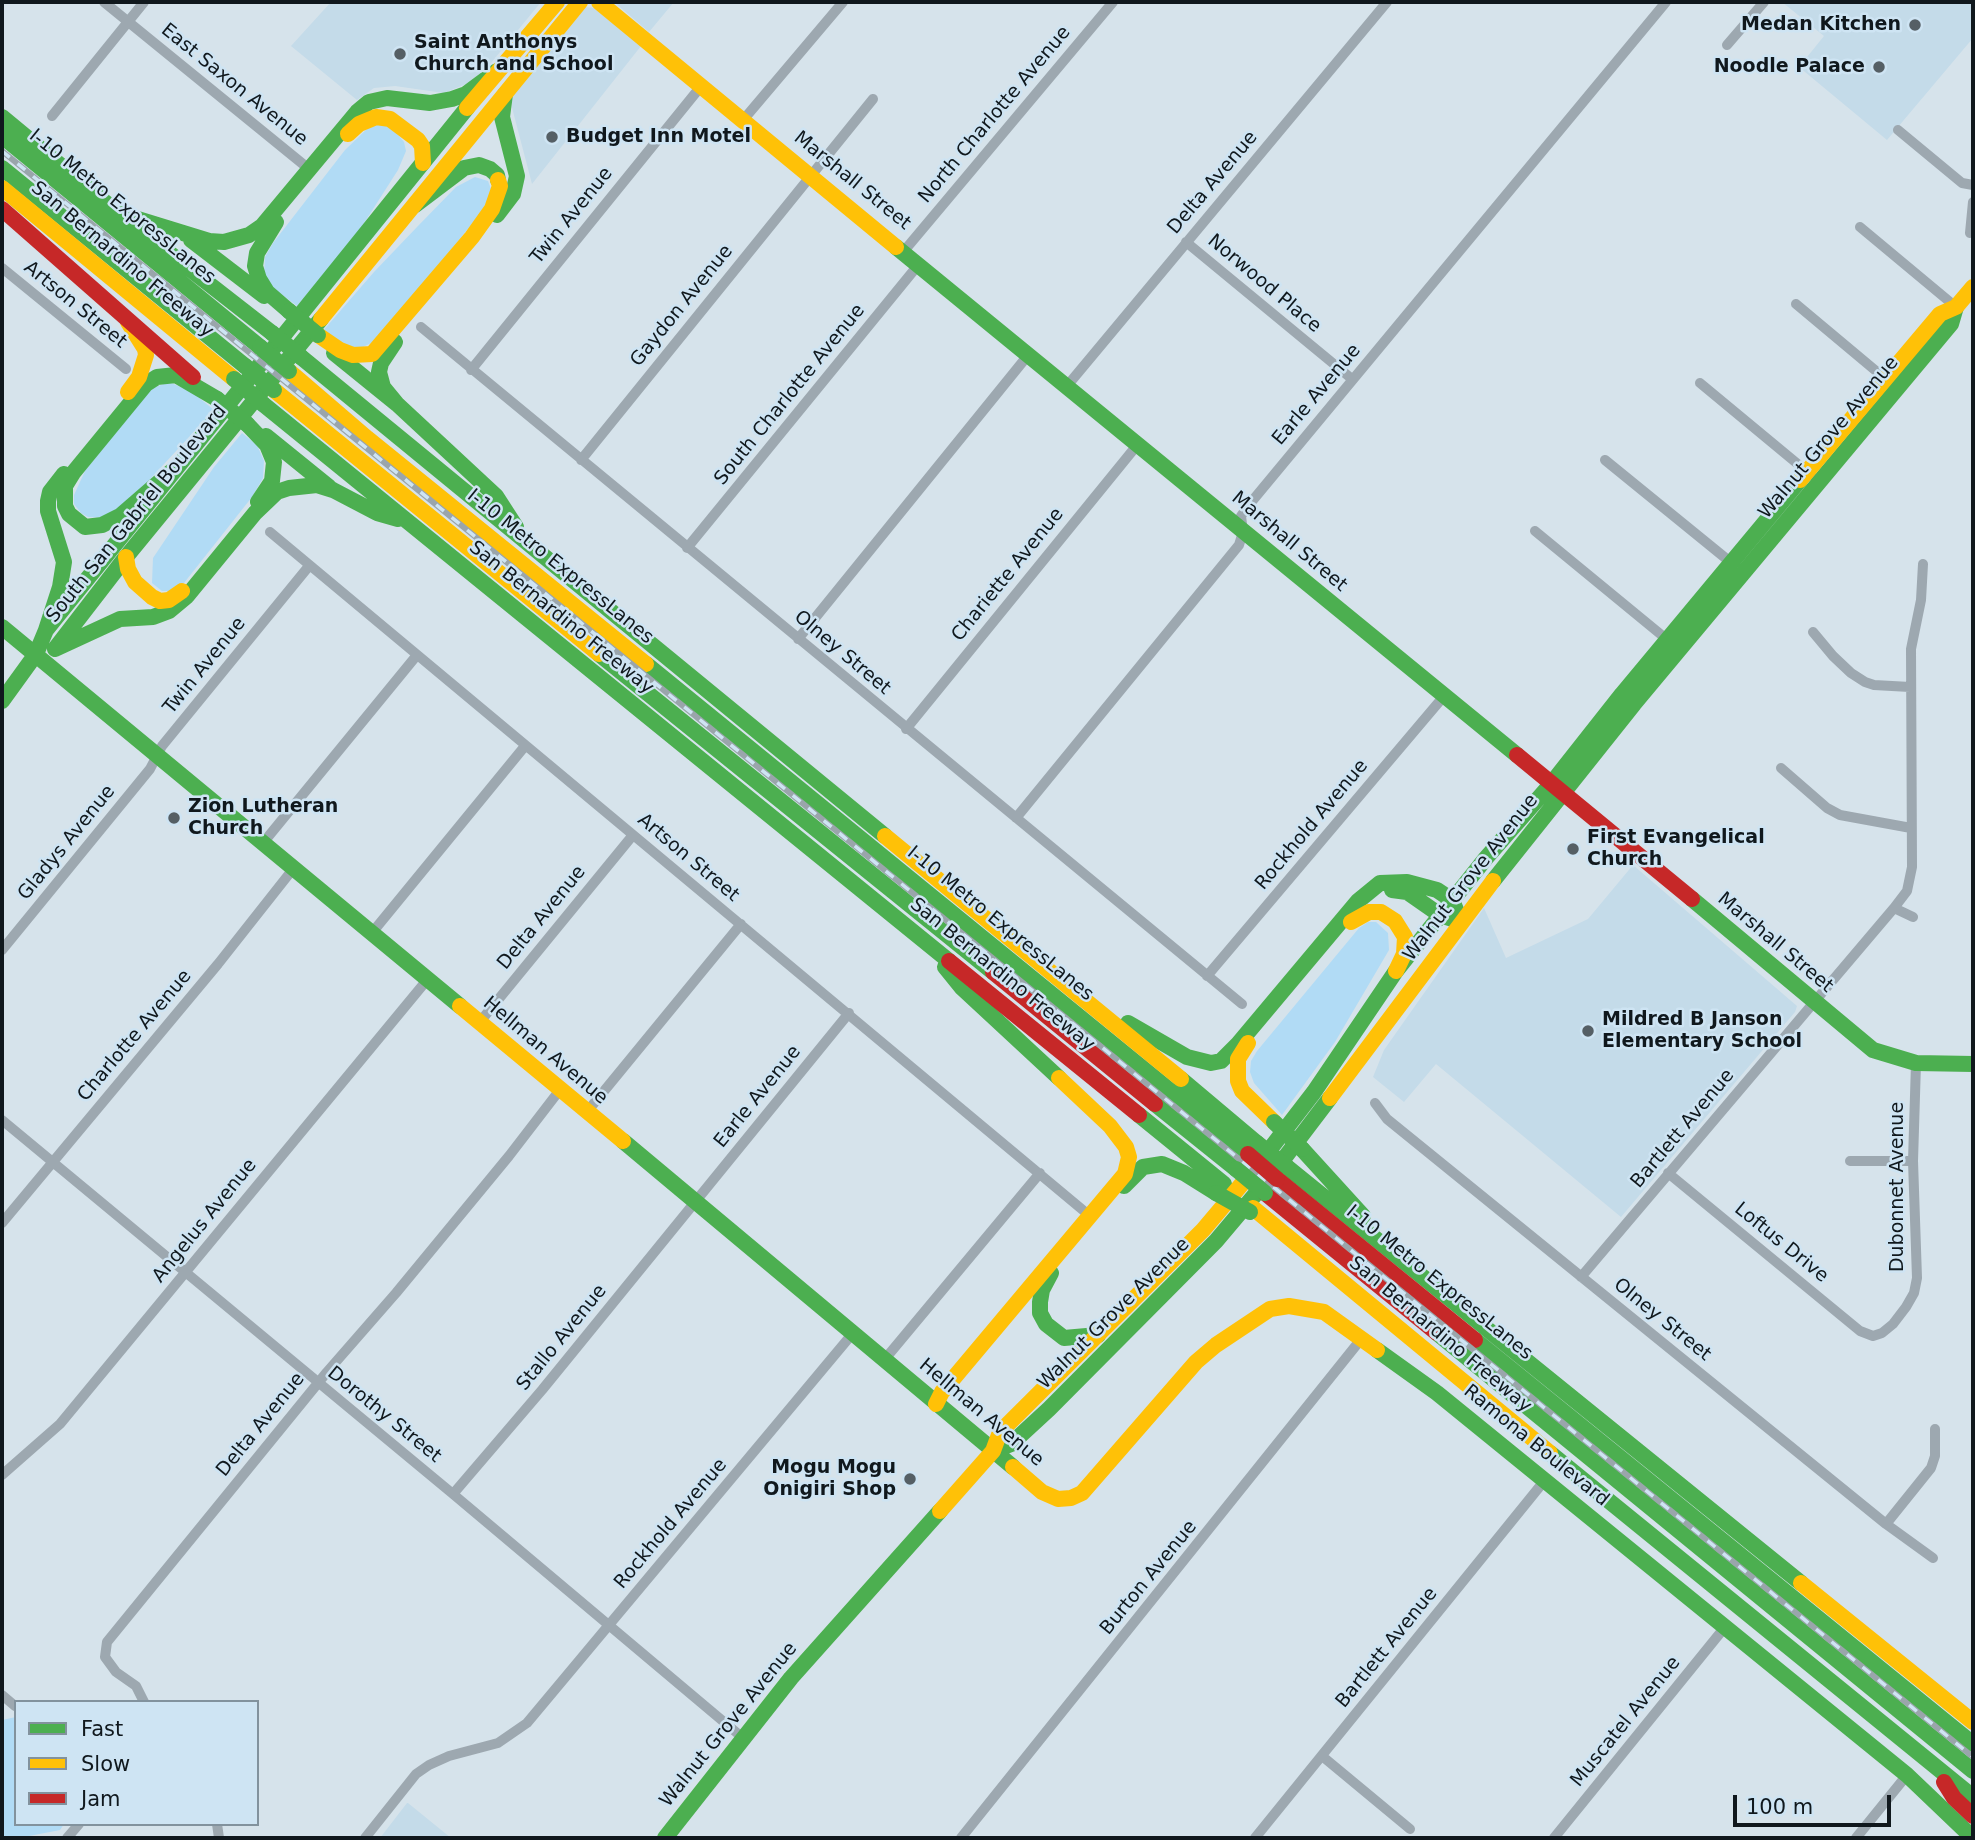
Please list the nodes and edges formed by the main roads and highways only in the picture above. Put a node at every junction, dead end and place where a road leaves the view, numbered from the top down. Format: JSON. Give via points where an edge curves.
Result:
{"nodes":[{"id":1,"x":557,"y":2,"type":"edge"},
{"id":2,"x":580,"y":2,"type":"edge"},
{"id":3,"x":599,"y":2,"type":"edge"},
{"id":4,"x":497,"y":71,"type":"junction"},
{"id":5,"x":505,"y":94,"type":"junction"},
{"id":6,"x":2,"y":117,"type":"edge"},
{"id":7,"x":2,"y":136,"type":"edge"},
{"id":8,"x":423,"y":163,"type":"junction"},
{"id":9,"x":2,"y":168,"type":"edge"},
{"id":10,"x":2,"y":188,"type":"edge"},
{"id":11,"x":415,"y":205,"type":"junction"},
{"id":12,"x":2,"y":209,"type":"edge"},
{"id":13,"x":118,"y":213,"type":"junction"},
{"id":14,"x":177,"y":230,"type":"junction"},
{"id":15,"x":1973,"y":287,"type":"edge"},
{"id":16,"x":289,"y":311,"type":"junction"},
{"id":17,"x":128,"y":323,"type":"junction"},
{"id":18,"x":318,"y":335,"type":"junction"},
{"id":19,"x":217,"y":399,"type":"junction"},
{"id":20,"x":397,"y":404,"type":"junction"},
{"id":21,"x":247,"y":424,"type":"junction"},
{"id":22,"x":173,"y":470,"type":"junction"},
{"id":23,"x":333,"y":490,"type":"junction"},
{"id":24,"x":406,"y":521,"type":"junction"},
{"id":25,"x":528,"y":545,"type":"junction"},
{"id":26,"x":126,"y":557,"type":"junction"},
{"id":27,"x":2,"y":627,"type":"edge"},
{"id":28,"x":46,"y":630,"type":"junction"},
{"id":29,"x":55,"y":649,"type":"junction"},
{"id":30,"x":36,"y":654,"type":"junction"},
{"id":31,"x":2,"y":701,"type":"edge"},
{"id":32,"x":1556,"y":789,"type":"junction"},
{"id":33,"x":1452,"y":900,"type":"junction"},
{"id":34,"x":1440,"y":915,"type":"junction"},
{"id":35,"x":1351,"y":922,"type":"junction"},
{"id":36,"x":1461,"y":922,"type":"junction"},
{"id":37,"x":915,"y":932,"type":"junction"},
{"id":38,"x":1396,"y":971,"type":"junction"},
{"id":39,"x":1081,"y":996,"type":"junction"},
{"id":40,"x":1973,"y":1064,"type":"edge"},
{"id":41,"x":1252,"y":1149,"type":"junction"},
{"id":42,"x":1282,"y":1173,"type":"junction"},
{"id":43,"x":1220,"y":1189,"type":"junction"},
{"id":44,"x":1404,"y":1260,"type":"junction"},
{"id":45,"x":1051,"y":1273,"type":"junction"},
{"id":46,"x":1098,"y":1335,"type":"junction"},
{"id":47,"x":936,"y":1404,"type":"junction"},
{"id":48,"x":993,"y":1451,"type":"junction"},
{"id":49,"x":1065,"y":1499,"type":"joint"},
{"id":50,"x":1973,"y":1722,"type":"edge"},
{"id":51,"x":1973,"y":1744,"type":"edge"},
{"id":52,"x":1931,"y":1764,"type":"junction"},
{"id":53,"x":1973,"y":1771,"type":"edge"},
{"id":54,"x":1973,"y":1797,"type":"edge"},
{"id":55,"x":1973,"y":1816,"type":"edge"},
{"id":56,"x":665,"y":1838,"type":"edge"},
{"id":57,"x":1973,"y":1838,"type":"edge"}],
"edges":[{"from":1,"to":4,"type":"main road","name":"South San Gabriel Boulevard"},
{"from":2,"to":5,"type":"main road","name":"South San Gabriel Boulevard"},
{"from":3,"to":32,"type":"main road","name":"Marshall Street"},
{"from":4,"to":8,"type":"main road","name":"South San Gabriel Boulevard"},
{"from":4,"to":14,"type":"main road","via":[[452,99],[430,103],[387,97],[369,102],[262,226],[249,235],[209,241]]},
{"from":5,"to":11,"type":"main road","name":"South San Gabriel Boulevard"},
{"from":5,"to":20,"type":"main road","via":[[502,117],[516,166],[516,185],[504,207],[381,363],[380,380]]},
{"from":6,"to":13,"type":"main road","name":"San Bernardino Freeway"},
{"from":7,"to":41,"type":"main road","name":"I-10 Metro ExpressLanes","bridge":true,"via":[[367,438]]},
{"from":8,"to":16,"type":"main road","via":[[418,140],[390,119],[376,117],[349,131],[268,232],[257,253],[259,279]]},
{"from":8,"to":22,"type":"main road","name":"South San Gabriel Boulevard"},
{"from":9,"to":53,"type":"main road","name":"I-10 Metro ExpressLanes","bridge":true},
{"from":10,"to":24,"type":"main road","name":"San Bernardino Freeway","bridge":true},
{"from":11,"to":18,"type":"main road","via":[[464,168],[479,165],[497,175],[500,186],[492,209],[372,354],[353,355]]},
{"from":11,"to":26,"type":"main road","name":"South San Gabriel Boulevard"},
{"from":12,"to":17,"type":"main road"},
{"from":13,"to":14,"type":"main road"},
{"from":13,"to":25,"type":"main road","name":"San Bernardino Freeway","bridge":true,"via":[[272,333]]},
{"from":14,"to":16,"type":"main road"},
{"from":15,"to":32,"type":"main road","name":"Walnut Grove Avenue","via":[[1956,307],[1940,314],[1891,384]]},
{"from":16,"to":18,"type":"main road","bridge":true},
{"from":17,"to":19,"type":"main road"},
{"from":17,"to":28,"type":"main road","via":[[146,355],[139,377],[57,482],[48,501],[64,562]]},
{"from":18,"to":20,"type":"main road"},
{"from":19,"to":21,"type":"main road","bridge":true},
{"from":19,"to":22,"type":"main road","via":[[176,375],[157,377],[146,384],[73,473],[65,486],[65,506],[85,527],[102,525],[120,516]]},
{"from":20,"to":25,"type":"main road","via":[[496,496]]},
{"from":21,"to":23,"type":"main road"},
{"from":21,"to":26,"type":"main road","via":[[272,454],[272,481],[205,567],[177,595],[160,601],[135,582]]},
{"from":22,"to":28,"type":"main road","name":"South San Gabriel Boulevard"},
{"from":23,"to":24,"type":"main road","via":[[376,513]]},
{"from":23,"to":29,"type":"main road","via":[[317,485],[277,492],[169,611],[109,622]]},
{"from":24,"to":37,"type":"main road","name":"San Bernardino Freeway"},
{"from":25,"to":39,"type":"main road","name":"San Bernardino Freeway"},
{"from":26,"to":29,"type":"main road","name":"South San Gabriel Boulevard"},
{"from":27,"to":30,"type":"main road","name":"Hellman Avenue"},
{"from":28,"to":30,"type":"main road","name":"South San Gabriel Boulevard"},
{"from":29,"to":30,"type":"main road","name":"South San Gabriel Boulevard"},
{"from":30,"to":31,"type":"main road"},
{"from":30,"to":47,"type":"main road","name":"Hellman Avenue"},
{"from":32,"to":33,"type":"main road","name":"Walnut Grove Avenue"},
{"from":32,"to":36,"type":"main road","name":"Walnut Grove Avenue"},
{"from":32,"to":40,"type":"main road","name":"Marshall Street","via":[[1873,1050],[1916,1063]]},
{"from":33,"to":34,"type":"main road","name":"Walnut Grove Avenue"},
{"from":33,"to":36,"type":"main road"},
{"from":33,"to":39,"type":"main road","via":[[1437,890],[1407,882],[1380,883],[1368,891],[1221,1061],[1187,1057]]},
{"from":34,"to":35,"type":"main road","via":[[1408,892],[1391,890],[1375,897]]},
{"from":34,"to":36,"type":"main road"},
{"from":34,"to":38,"type":"main road","name":"Walnut Grove Avenue"},
{"from":35,"to":38,"type":"main road","via":[[1369,912],[1381,912],[1395,922],[1405,937]]},
{"from":35,"to":44,"type":"main road","bridge":true,"via":[[1247,1043],[1237,1073],[1242,1091]]},
{"from":36,"to":48,"type":"main road","name":"Walnut Grove Avenue","via":[[1270,1177],[1216,1241],[1012,1444]]},
{"from":37,"to":43,"type":"main road","name":"San Bernardino Freeway"},
{"from":37,"to":47,"type":"main road","via":[[962,988],[1111,1126],[1129,1157],[1125,1174]]},
{"from":38,"to":46,"type":"main road","name":"Walnut Grove Avenue","via":[[1257,1166],[1203,1230]]},
{"from":39,"to":41,"type":"main road","name":"San Bernardino Freeway"},
{"from":41,"to":42,"type":"main road","name":"I-10 Metro ExpressLanes","bridge":true},
{"from":42,"to":44,"type":"main road","name":"San Bernardino Freeway"},
{"from":42,"to":51,"type":"main road","name":"I-10 Metro ExpressLanes"},
{"from":43,"to":45,"type":"main road","via":[[1172,1167],[1143,1167]]},
{"from":43,"to":52,"type":"main road","name":"San Bernardino Freeway","bridge":true,"via":[[1255,1211]]},
{"from":44,"to":50,"type":"main road","name":"San Bernardino Freeway"},
{"from":45,"to":46,"type":"main road","via":[[1040,1303],[1046,1324],[1064,1338]]},
{"from":45,"to":47,"type":"main road"},
{"from":46,"to":48,"type":"main road","name":"Walnut Grove Avenue","via":[[1000,1432]]},
{"from":47,"to":48,"type":"main road","name":"Hellman Avenue"},
{"from":48,"to":49,"type":"main road","name":"Hellman Avenue","via":[[1042,1492]]},
{"from":48,"to":56,"type":"main road","name":"Walnut Grove Avenue","via":[[791,1678]]},
{"from":49,"to":57,"type":"main road","name":"Ramona Boulevard","via":[[1082,1493],[1196,1363],[1238,1329],[1270,1309],[1289,1306],[1324,1312],[1437,1393],[1545,1480],[1907,1775]]},
{"from":52,"to":54,"type":"main road","name":"San Bernardino Freeway"},
{"from":52,"to":55,"type":"main road"}]}
